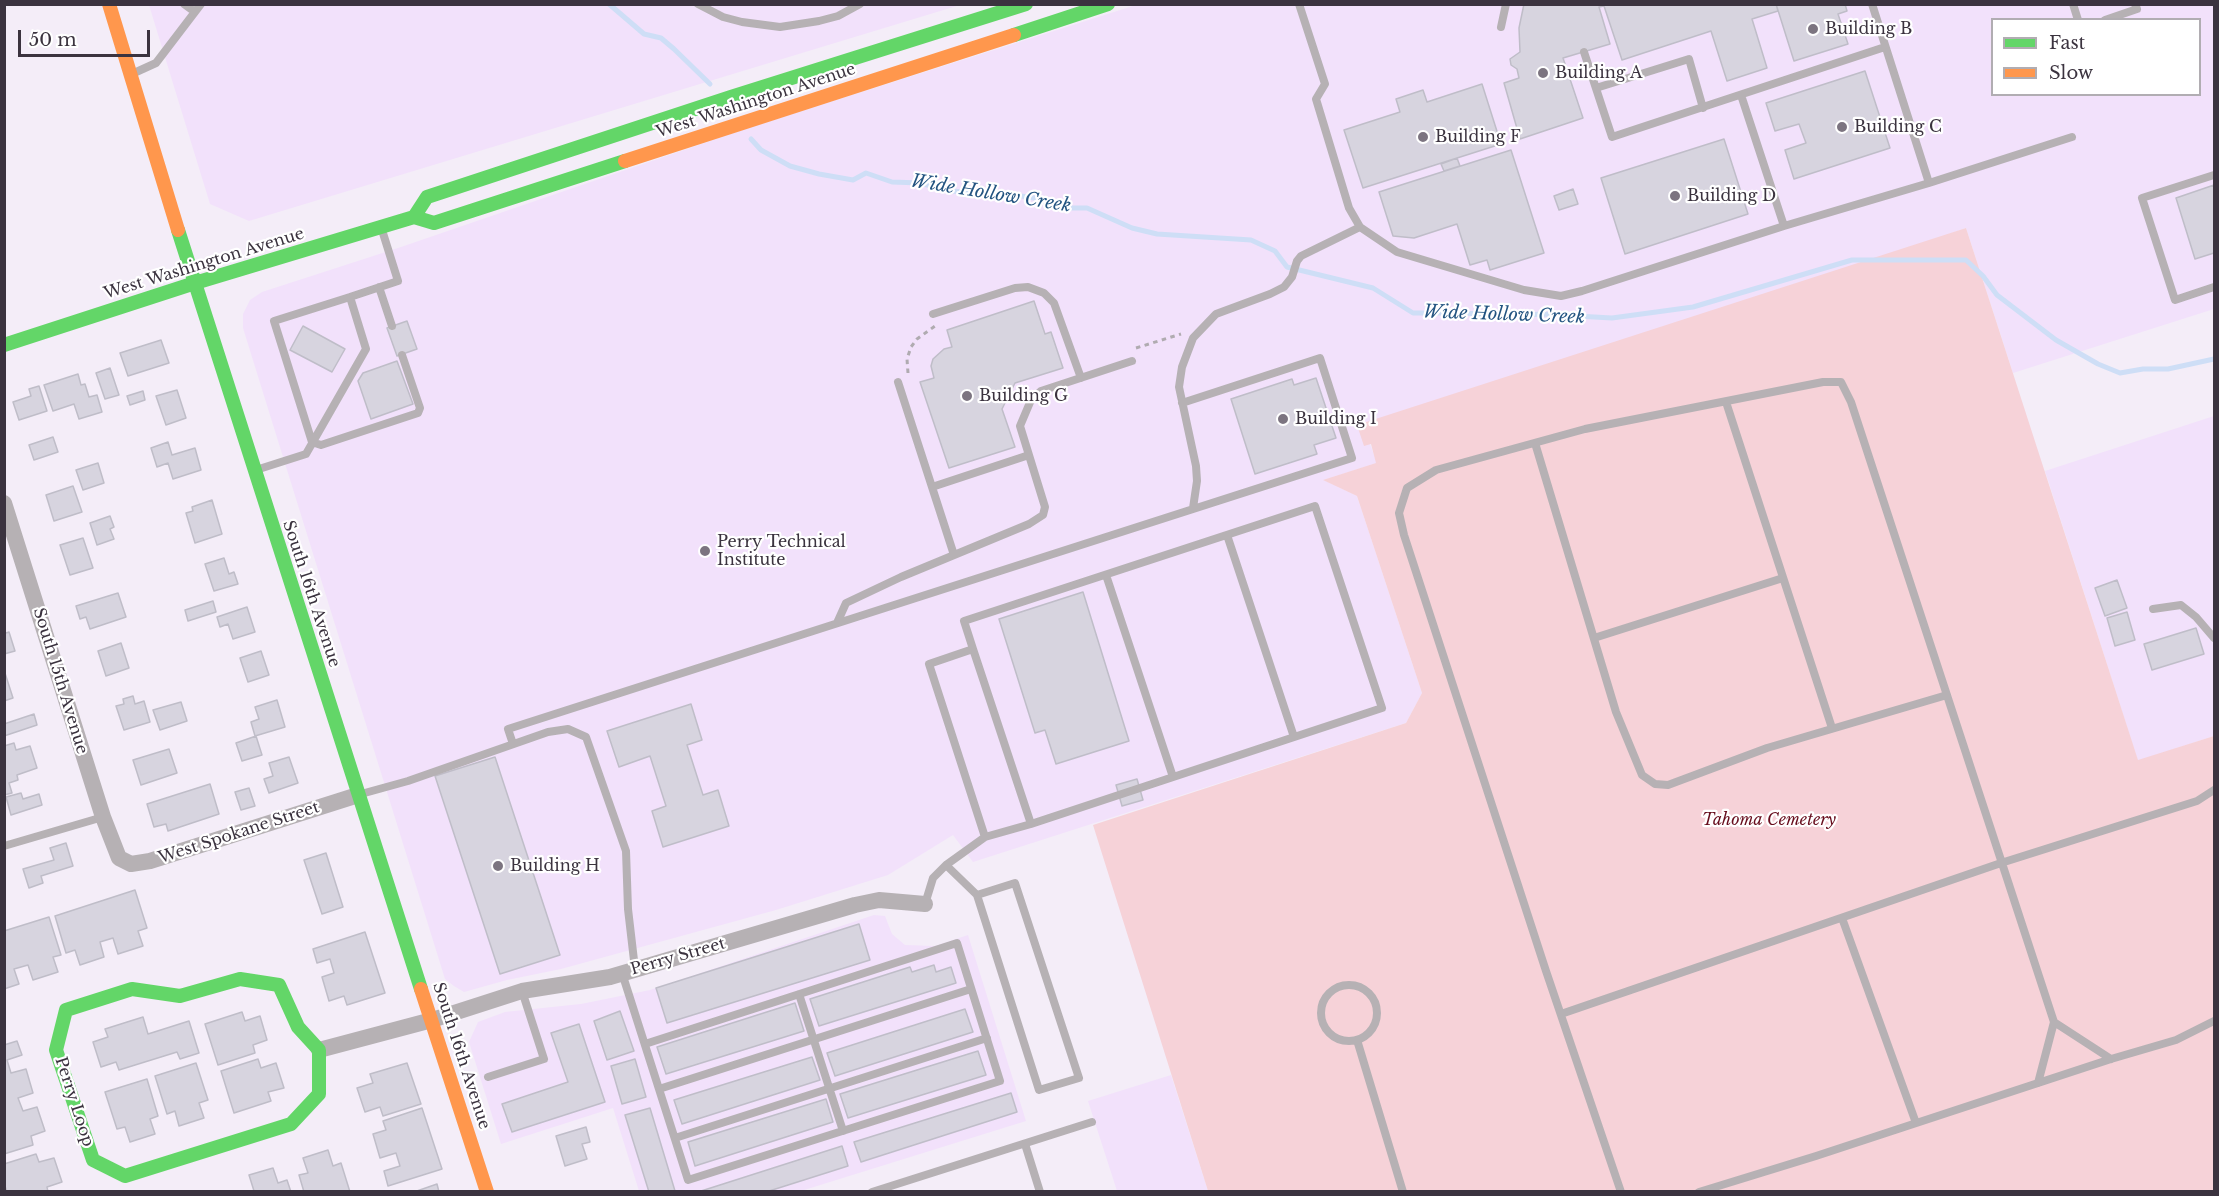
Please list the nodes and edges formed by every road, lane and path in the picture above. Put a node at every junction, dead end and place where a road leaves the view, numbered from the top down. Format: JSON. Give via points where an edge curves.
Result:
{"nodes":[{"id":1,"x":109,"y":4,"type":"edge"},
{"id":2,"x":184,"y":4,"type":"edge"},
{"id":3,"x":698,"y":4,"type":"edge"},
{"id":4,"x":860,"y":4,"type":"edge"},
{"id":5,"x":1026,"y":4,"type":"edge"},
{"id":6,"x":1108,"y":4,"type":"edge"},
{"id":7,"x":1299,"y":4,"type":"edge"},
{"id":8,"x":1506,"y":4,"type":"edge"},
{"id":9,"x":1872,"y":4,"type":"edge"},
{"id":10,"x":2135,"y":4,"type":"edge"},
{"id":11,"x":198,"y":8,"type":"edge"},
{"id":12,"x":2111,"y":18,"type":"edge"},
{"id":13,"x":1501,"y":27,"type":"dead end"},
{"id":14,"x":1885,"y":47,"type":"junction"},
{"id":15,"x":1584,"y":52,"type":"dead end"},
{"id":16,"x":130,"y":75,"type":"junction"},
{"id":17,"x":1596,"y":88,"type":"junction"},
{"id":18,"x":1741,"y":95,"type":"junction"},
{"id":19,"x":1703,"y":108,"type":"junction"},
{"id":20,"x":2072,"y":137,"type":"dead end"},
{"id":21,"x":2214,"y":175,"type":"edge"},
{"id":22,"x":1929,"y":183,"type":"junction"},
{"id":23,"x":414,"y":217,"type":"junction"},
{"id":24,"x":1784,"y":226,"type":"junction"},
{"id":25,"x":381,"y":227,"type":"junction"},
{"id":26,"x":1360,"y":227,"type":"junction"},
{"id":27,"x":195,"y":283,"type":"junction"},
{"id":28,"x":380,"y":287,"type":"junction"},
{"id":29,"x":2214,"y":287,"type":"edge"},
{"id":30,"x":350,"y":297,"type":"junction"},
{"id":31,"x":933,"y":314,"type":"joint"},
{"id":32,"x":392,"y":326,"type":"dead end"},
{"id":33,"x":4,"y":345,"type":"edge"},
{"id":34,"x":402,"y":355,"type":"dead end"},
{"id":35,"x":1132,"y":361,"type":"dead end"},
{"id":36,"x":1081,"y":378,"type":"junction"},
{"id":37,"x":898,"y":382,"type":"joint"},
{"id":38,"x":1726,"y":402,"type":"junction"},
{"id":39,"x":1182,"y":403,"type":"junction"},
{"id":40,"x":312,"y":442,"type":"junction"},
{"id":41,"x":1535,"y":443,"type":"junction"},
{"id":42,"x":1029,"y":455,"type":"junction"},
{"id":43,"x":255,"y":471,"type":"junction"},
{"id":44,"x":932,"y":487,"type":"junction"},
{"id":45,"x":4,"y":503,"type":"edge"},
{"id":46,"x":1193,"y":508,"type":"junction"},
{"id":47,"x":1227,"y":535,"type":"junction"},
{"id":48,"x":954,"y":555,"type":"junction"},
{"id":49,"x":1106,"y":575,"type":"junction"},
{"id":50,"x":1783,"y":578,"type":"junction"},
{"id":51,"x":2153,"y":609,"type":"dead end"},
{"id":52,"x":837,"y":623,"type":"junction"},
{"id":53,"x":1594,"y":638,"type":"junction"},
{"id":54,"x":2214,"y":638,"type":"edge"},
{"id":55,"x":974,"y":649,"type":"junction"},
{"id":56,"x":1947,"y":695,"type":"junction"},
{"id":57,"x":1832,"y":728,"type":"junction"},
{"id":58,"x":1294,"y":737,"type":"junction"},
{"id":59,"x":513,"y":744,"type":"junction"},
{"id":60,"x":1173,"y":777,"type":"junction"},
{"id":61,"x":2214,"y":790,"type":"edge"},
{"id":62,"x":358,"y":795,"type":"junction"},
{"id":63,"x":103,"y":817,"type":"junction"},
{"id":64,"x":1030,"y":824,"type":"junction"},
{"id":65,"x":985,"y":837,"type":"junction"},
{"id":66,"x":4,"y":846,"type":"edge"},
{"id":67,"x":119,"y":858,"type":"joint"},
{"id":68,"x":2001,"y":864,"type":"junction"},
{"id":69,"x":946,"y":865,"type":"junction"},
{"id":70,"x":977,"y":895,"type":"junction"},
{"id":71,"x":925,"y":904,"type":"joint"},
{"id":72,"x":1842,"y":918,"type":"junction"},
{"id":73,"x":628,"y":971,"type":"junction"},
{"id":74,"x":971,"y":989,"type":"junction"},
{"id":75,"x":522,"y":991,"type":"junction"},
{"id":76,"x":799,"y":994,"type":"junction"},
{"id":77,"x":1561,"y":1014,"type":"junction"},
{"id":78,"x":432,"y":1020,"type":"junction"},
{"id":79,"x":2214,"y":1021,"type":"edge"},
{"id":80,"x":2054,"y":1022,"type":"junction"},
{"id":81,"x":987,"y":1038,"type":"junction"},
{"id":82,"x":813,"y":1040,"type":"junction"},
{"id":83,"x":1357,"y":1040,"type":"junction"},
{"id":84,"x":645,"y":1044,"type":"junction"},
{"id":85,"x":319,"y":1050,"type":"junction"},
{"id":86,"x":2111,"y":1059,"type":"junction"},
{"id":87,"x":488,"y":1077,"type":"dead end"},
{"id":88,"x":2038,"y":1083,"type":"junction"},
{"id":89,"x":659,"y":1089,"type":"junction"},
{"id":90,"x":829,"y":1089,"type":"junction"},
{"id":91,"x":1092,"y":1122,"type":"dead end"},
{"id":92,"x":1916,"y":1123,"type":"junction"},
{"id":93,"x":843,"y":1131,"type":"junction"},
{"id":94,"x":675,"y":1138,"type":"junction"},
{"id":95,"x":1025,"y":1144,"type":"junction"},
{"id":96,"x":487,"y":1191,"type":"edge"},
{"id":97,"x":872,"y":1191,"type":"edge"},
{"id":98,"x":1040,"y":1191,"type":"edge"},
{"id":99,"x":1403,"y":1191,"type":"edge"},
{"id":100,"x":1621,"y":1191,"type":"edge"},
{"id":101,"x":1699,"y":1191,"type":"edge"}],
"edges":[{"from":1,"to":16,"type":"main road","name":"South 16th Avenue"},
{"from":2,"to":11,"type":"lane"},
{"from":3,"to":4,"type":"lane","via":[[742,22],[780,27],[837,16]]},
{"from":5,"to":23,"type":"main road","name":"West Washington Avenue","via":[[427,197]]},
{"from":6,"to":23,"type":"main road","name":"West Washington Avenue","via":[[434,223]]},
{"from":7,"to":26,"type":"lane","via":[[1325,84],[1316,99],[1349,208]]},
{"from":8,"to":13,"type":"lane"},
{"from":9,"to":14,"type":"lane"},
{"from":10,"to":12,"type":"lane","via":[[2137,9]]},
{"from":11,"to":16,"type":"lane","via":[[156,63]]},
{"from":14,"to":18,"type":"lane"},
{"from":14,"to":22,"type":"lane"},
{"from":15,"to":17,"type":"lane"},
{"from":16,"to":27,"type":"main road","name":"South 16th Avenue"},
{"from":17,"to":19,"type":"lane","via":[[1612,137]]},
{"from":17,"to":19,"type":"lane","via":[[1689,59]]},
{"from":18,"to":19,"type":"lane"},
{"from":18,"to":24,"type":"lane"},
{"from":20,"to":22,"type":"lane"},
{"from":21,"to":29,"type":"lane","via":[[2142,198],[2175,300]]},
{"from":22,"to":24,"type":"lane"},
{"from":23,"to":25,"type":"main road","name":"West Washington Avenue"},
{"from":24,"to":26,"type":"lane","via":[[1561,296],[1524,290],[1397,252]]},
{"from":25,"to":27,"type":"main road","name":"West Washington Avenue"},
{"from":25,"to":28,"type":"lane","via":[[398,281]]},
{"from":26,"to":39,"type":"lane","via":[[1308,252],[1297,261],[1284,287],[1216,314],[1205,324],[1193,338],[1182,367]]},
{"from":27,"to":33,"type":"main road","name":"West Washington Avenue"},
{"from":27,"to":43,"type":"main road","name":"South 16th Avenue"},
{"from":28,"to":30,"type":"lane"},
{"from":28,"to":32,"type":"lane"},
{"from":30,"to":40,"type":"lane","via":[[366,349]]},
{"from":30,"to":40,"type":"lane","via":[[274,321]]},
{"from":31,"to":36,"type":"lane","via":[[1015,288],[1044,292],[1054,303]]},
{"from":31,"to":37,"type":"path","via":[[937,325],[911,347],[907,359],[909,379]]},
{"from":34,"to":40,"type":"lane","via":[[420,408],[418,413],[321,445]]},
{"from":35,"to":36,"type":"lane"},
{"from":36,"to":42,"type":"lane","via":[[1041,391],[1031,400],[1020,426]]},
{"from":37,"to":44,"type":"lane"},
{"from":38,"to":41,"type":"lane","via":[[1585,429]]},
{"from":38,"to":50,"type":"lane"},
{"from":38,"to":56,"type":"lane","via":[[1823,382],[1841,382],[1851,402]]},
{"from":39,"to":46,"type":"lane","via":[[1196,466]]},
{"from":39,"to":46,"type":"lane","via":[[1320,358],[1352,458]]},
{"from":40,"to":43,"type":"lane","via":[[306,454]]},
{"from":41,"to":53,"type":"lane"},
{"from":41,"to":77,"type":"lane","via":[[1436,470],[1407,488],[1399,513]]},
{"from":42,"to":44,"type":"lane"},
{"from":42,"to":48,"type":"lane","via":[[1045,507],[1043,515]]},
{"from":43,"to":62,"type":"main road","name":"South 16th Avenue"},
{"from":44,"to":48,"type":"lane"},
{"from":45,"to":63,"type":"street","name":"South 15th Avenue"},
{"from":46,"to":52,"type":"lane"},
{"from":47,"to":49,"type":"lane"},
{"from":47,"to":58,"type":"lane"},
{"from":47,"to":58,"type":"lane","via":[[1315,506],[1382,708]]},
{"from":48,"to":52,"type":"lane","via":[[846,603]]},
{"from":49,"to":55,"type":"lane","via":[[964,621]]},
{"from":49,"to":60,"type":"lane"},
{"from":50,"to":53,"type":"lane"},
{"from":50,"to":57,"type":"lane"},
{"from":51,"to":54,"type":"lane","via":[[2181,605]]},
{"from":52,"to":59,"type":"lane","via":[[508,729]]},
{"from":53,"to":57,"type":"lane","via":[[1616,712],[1642,775],[1655,784],[1668,785]]},
{"from":55,"to":64,"type":"lane"},
{"from":55,"to":65,"type":"lane","via":[[929,664]]},
{"from":56,"to":57,"type":"lane"},
{"from":56,"to":68,"type":"lane"},
{"from":58,"to":60,"type":"lane"},
{"from":59,"to":62,"type":"lane"},
{"from":59,"to":73,"type":"lane","via":[[568,729],[586,737],[626,851]]},
{"from":60,"to":64,"type":"lane"},
{"from":61,"to":68,"type":"lane","via":[[2197,801]]},
{"from":62,"to":67,"type":"street","name":"West Spokane Street","via":[[150,861],[131,864]]},
{"from":62,"to":78,"type":"main road","name":"South 16th Avenue"},
{"from":63,"to":66,"type":"lane"},
{"from":63,"to":67,"type":"street","name":"South 15th Avenue"},
{"from":64,"to":65,"type":"lane"},
{"from":65,"to":69,"type":"lane"},
{"from":68,"to":72,"type":"lane"},
{"from":68,"to":80,"type":"lane"},
{"from":69,"to":70,"type":"lane"},
{"from":69,"to":71,"type":"lane","via":[[933,878]]},
{"from":70,"to":70,"type":"lane","via":[[1039,1090],[1078,1078],[1016,883]]},
{"from":71,"to":73,"type":"street","name":"Perry Street","via":[[879,900],[863,903]]},
{"from":72,"to":77,"type":"lane"},
{"from":72,"to":92,"type":"lane"},
{"from":73,"to":75,"type":"street","name":"Perry Street"},
{"from":73,"to":84,"type":"lane"},
{"from":74,"to":76,"type":"lane","via":[[957,944]]},
{"from":74,"to":81,"type":"lane"},
{"from":74,"to":82,"type":"lane"},
{"from":75,"to":78,"type":"street","name":"Perry Street"},
{"from":75,"to":87,"type":"lane","via":[[544,1059]]},
{"from":76,"to":82,"type":"lane"},
{"from":76,"to":84,"type":"lane"},
{"from":77,"to":100,"type":"lane"},
{"from":78,"to":85,"type":"street"},
{"from":78,"to":96,"type":"main road","name":"South 16th Avenue"},
{"from":79,"to":86,"type":"lane","via":[[2176,1040]]},
{"from":80,"to":86,"type":"lane"},
{"from":80,"to":88,"type":"lane"},
{"from":81,"to":90,"type":"lane"},
{"from":81,"to":93,"type":"lane","via":[[1000,1081]]},
{"from":82,"to":89,"type":"lane"},
{"from":82,"to":90,"type":"lane"},
{"from":83,"to":83,"type":"lane","via":[[1339,1040],[1321,1019],[1324,1000],[1338,987],[1357,986],[1375,1004],[1377,1013],[1371,1030]]},
{"from":83,"to":99,"type":"lane"},
{"from":84,"to":89,"type":"lane"},
{"from":85,"to":85,"type":"main road","name":"Perry Loop","via":[[298,1027],[279,986],[240,979],[180,996],[132,988],[66,1010],[56,1050],[93,1160],[125,1176],[291,1124],[319,1094]]},
{"from":86,"to":88,"type":"lane"},
{"from":88,"to":92,"type":"lane"},
{"from":89,"to":94,"type":"lane"},
{"from":90,"to":93,"type":"lane"},
{"from":90,"to":94,"type":"lane"},
{"from":91,"to":95,"type":"lane"},
{"from":92,"to":101,"type":"lane"},
{"from":93,"to":94,"type":"lane","via":[[688,1180]]},
{"from":95,"to":97,"type":"lane"},
{"from":95,"to":98,"type":"lane"}]}
